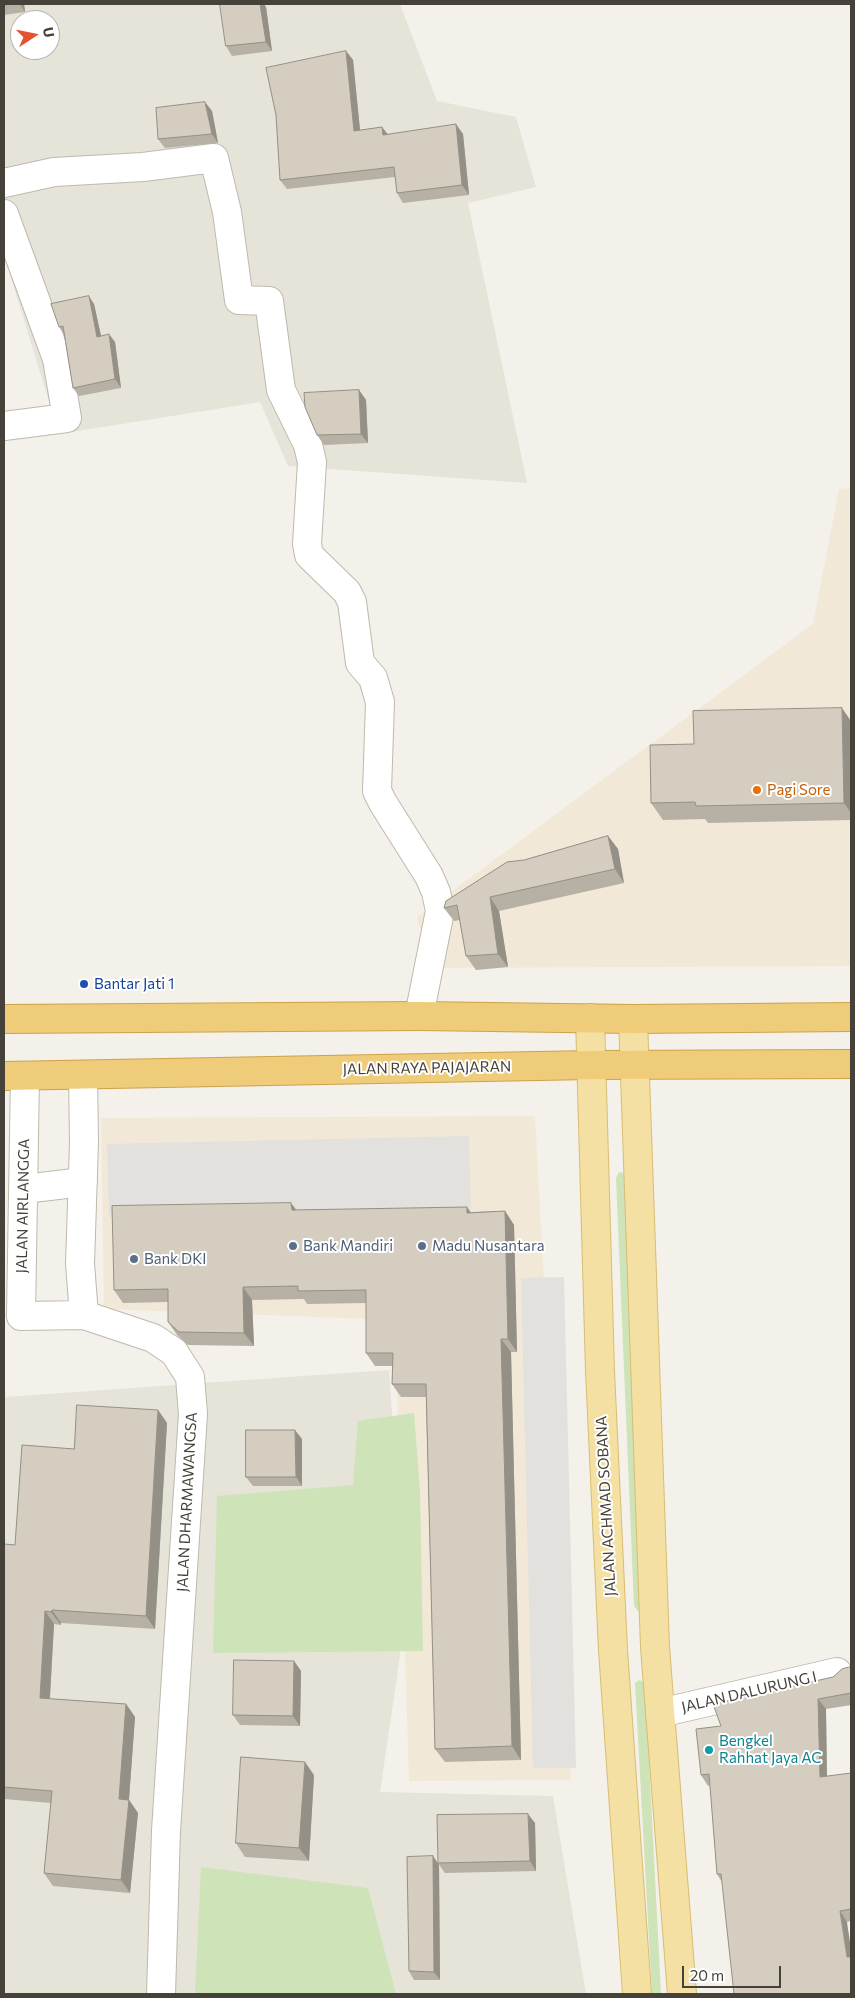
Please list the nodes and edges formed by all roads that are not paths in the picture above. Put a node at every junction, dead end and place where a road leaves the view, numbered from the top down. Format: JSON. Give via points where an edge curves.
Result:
{"nodes":[{"id":1,"x":4,"y":183,"type":"edge"},
{"id":2,"x":4,"y":214,"type":"edge"},
{"id":3,"x":4,"y":426,"type":"edge"},
{"id":4,"x":419,"y":1016,"type":"junction"},
{"id":5,"x":851,"y":1017,"type":"edge"},
{"id":6,"x":590,"y":1018,"type":"junction"},
{"id":7,"x":4,"y":1019,"type":"edge"},
{"id":8,"x":634,"y":1019,"type":"junction"},
{"id":9,"x":851,"y":1064,"type":"edge"},
{"id":10,"x":590,"y":1065,"type":"junction"},
{"id":11,"x":635,"y":1066,"type":"junction"},
{"id":12,"x":83,"y":1075,"type":"junction"},
{"id":13,"x":14,"y":1076,"type":"edge"},
{"id":14,"x":83,"y":1182,"type":"junction"},
{"id":15,"x":24,"y":1189,"type":"junction"},
{"id":16,"x":84,"y":1315,"type":"junction"},
{"id":17,"x":12,"y":1322,"type":"edge"},
{"id":18,"x":655,"y":1647,"type":"junction"},
{"id":19,"x":613,"y":1650,"type":"junction"},
{"id":20,"x":837,"y":1672,"type":"edge"},
{"id":21,"x":660,"y":1713,"type":"junction"},
{"id":22,"x":161,"y":1994,"type":"edge"},
{"id":23,"x":637,"y":1994,"type":"edge"},
{"id":24,"x":682,"y":1994,"type":"edge"}],
"edges":[{"from":1,"to":4,"type":"street","via":[[54,172],[143,167],[214,158],[227,212],[239,300],[269,301],[281,390],[308,445],[312,462],[309,554],[347,592],[352,602],[360,663],[373,678],[380,702],[377,791],[436,892],[440,911]]},
{"from":2,"to":3,"type":"street","via":[[57,359],[67,418]]},
{"from":4,"to":6,"type":"highway"},
{"from":4,"to":7,"type":"highway"},
{"from":5,"to":8,"type":"highway"},
{"from":6,"to":8,"type":"highway"},
{"from":6,"to":10,"type":"main road","name":"JALAN ACHMAD SOBANA"},
{"from":8,"to":11,"type":"main road"},
{"from":9,"to":11,"type":"highway","name":"JALAN RAYA PAJAJARAN"},
{"from":10,"to":11,"type":"highway","name":"JALAN RAYA PAJAJARAN"},
{"from":10,"to":12,"type":"highway","name":"JALAN RAYA PAJAJARAN"},
{"from":10,"to":19,"type":"main road","name":"JALAN ACHMAD SOBANA"},
{"from":11,"to":18,"type":"main road"},
{"from":12,"to":13,"type":"highway","name":"JALAN RAYA PAJAJARAN"},
{"from":12,"to":14,"type":"street"},
{"from":13,"to":15,"type":"street","name":"JALAN AIRLANGGA"},
{"from":14,"to":15,"type":"street"},
{"from":14,"to":16,"type":"street","via":[[80,1264]]},
{"from":15,"to":17,"type":"street","name":"JALAN AIRLANGGA"},
{"from":16,"to":17,"type":"street","name":"JALAN DHARMAWANGSA"},
{"from":16,"to":22,"type":"street","name":"JALAN DHARMAWANGSA","via":[[153,1338],[174,1352],[190,1376],[193,1414],[166,1831]]},
{"from":18,"to":19,"type":"main road"},
{"from":18,"to":21,"type":"main road"},
{"from":19,"to":23,"type":"main road","name":"JALAN ACHMAD SOBANA"},
{"from":20,"to":21,"type":"street","name":"JALAN DALURUNG I"},
{"from":21,"to":24,"type":"main road"}]}
